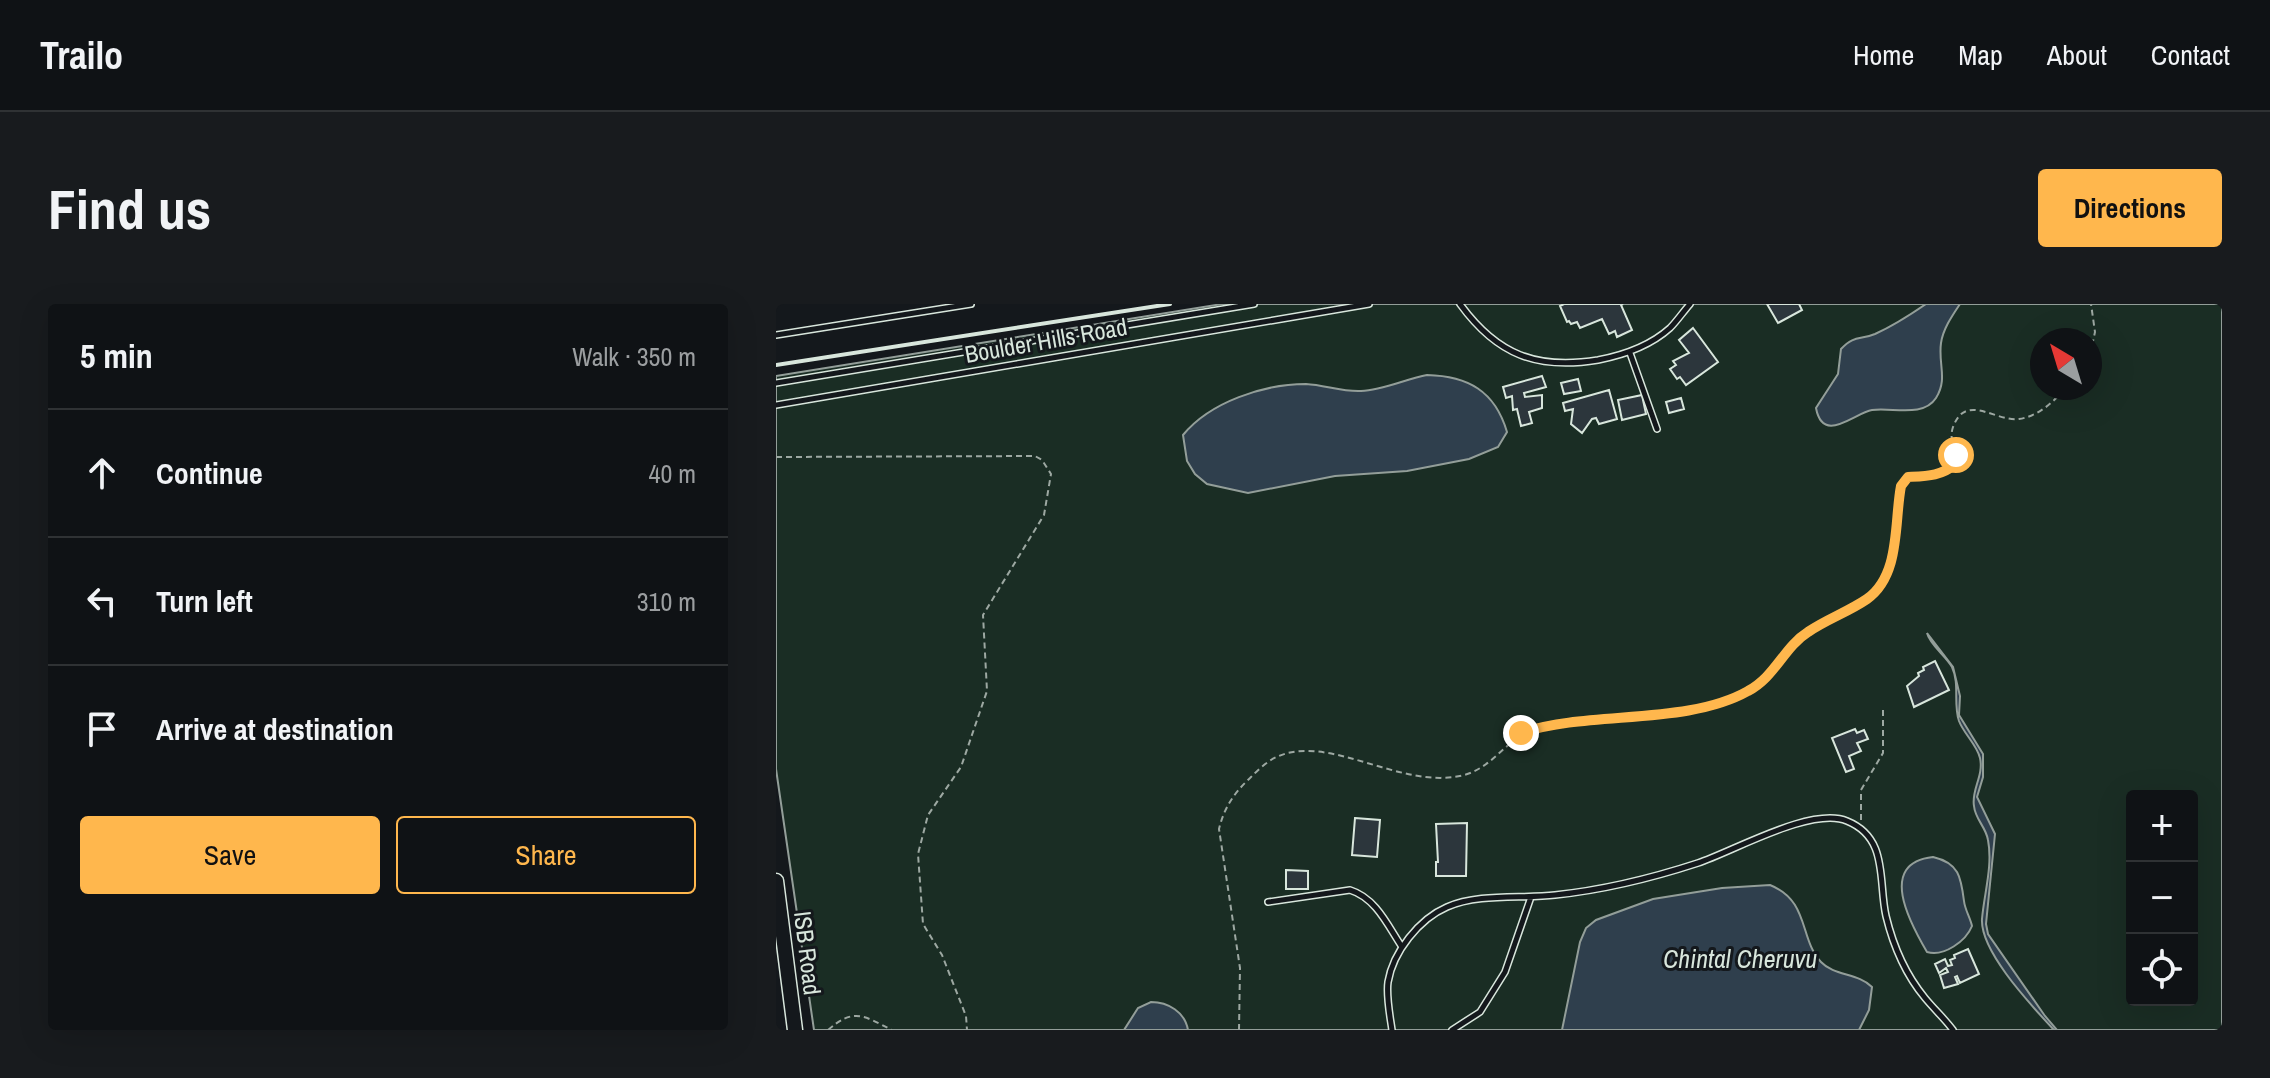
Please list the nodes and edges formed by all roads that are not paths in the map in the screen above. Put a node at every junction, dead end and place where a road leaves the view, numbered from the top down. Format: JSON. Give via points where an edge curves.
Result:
{"nodes":[{"id":1,"x":971,"y":304,"type":"edge"},
{"id":2,"x":1254,"y":304,"type":"edge"},
{"id":3,"x":1369,"y":304,"type":"edge"},
{"id":4,"x":1460,"y":304,"type":"edge"},
{"id":5,"x":1690,"y":304,"type":"edge"},
{"id":6,"x":776,"y":335,"type":"edge"},
{"id":7,"x":1630,"y":353,"type":"junction"},
{"id":8,"x":776,"y":383,"type":"edge"},
{"id":9,"x":776,"y":405,"type":"edge"},
{"id":10,"x":1657,"y":429,"type":"dead end"},
{"id":11,"x":776,"y":881,"type":"edge"},
{"id":12,"x":1531,"y":897,"type":"junction"},
{"id":13,"x":1268,"y":902,"type":"dead end"},
{"id":14,"x":1402,"y":947,"type":"junction"},
{"id":15,"x":795,"y":1030,"type":"edge"},
{"id":16,"x":1392,"y":1030,"type":"edge"},
{"id":17,"x":1452,"y":1030,"type":"edge"},
{"id":18,"x":1953,"y":1030,"type":"edge"}],
"edges":[{"from":1,"to":6,"type":"lane"},
{"from":2,"to":8,"type":"lane","name":"Boulder Hills Road"},
{"from":3,"to":9,"type":"lane","name":"Boulder Hills Road"},
{"from":4,"to":7,"type":"lane","via":[[1496,343],[1539,363],[1570,365]]},
{"from":5,"to":7,"type":"lane","via":[[1669,328]]},
{"from":7,"to":10,"type":"lane"},
{"from":11,"to":15,"type":"main road","name":"ISB Road"},
{"from":12,"to":14,"type":"lane","via":[[1447,907]]},
{"from":12,"to":17,"type":"lane","via":[[1505,972],[1480,1012]]},
{"from":12,"to":18,"type":"lane","via":[[1598,889],[1698,863],[1829,816],[1847,820],[1878,850],[1895,947],[1923,996]]},
{"from":13,"to":14,"type":"lane","via":[[1350,890],[1373,903]]},
{"from":14,"to":16,"type":"lane","via":[[1388,982]]}]}
